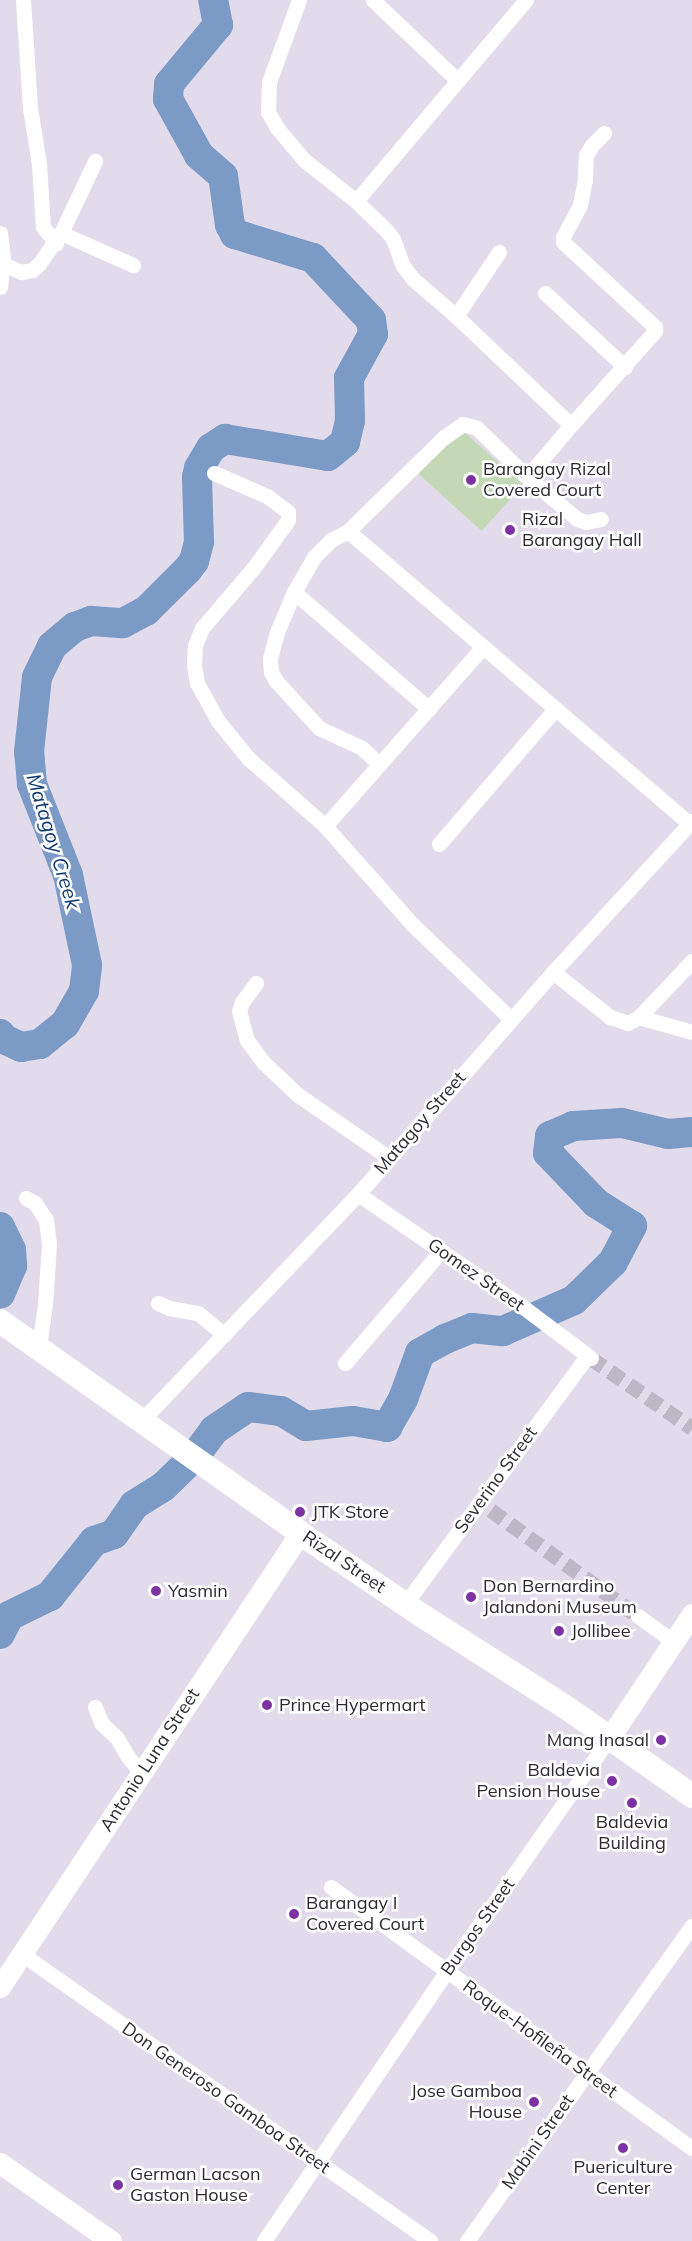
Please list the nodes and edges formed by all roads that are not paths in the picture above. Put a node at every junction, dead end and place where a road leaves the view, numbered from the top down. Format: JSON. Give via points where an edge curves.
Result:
{"nodes":[{"id":1,"x":23,"y":0,"type":"edge"},
{"id":2,"x":299,"y":0,"type":"edge"},
{"id":3,"x":373,"y":0,"type":"edge"},
{"id":4,"x":526,"y":0,"type":"edge"},
{"id":5,"x":458,"y":81,"type":"junction"},
{"id":6,"x":604,"y":133,"type":"dead end"},
{"id":7,"x":95,"y":161,"type":"dead end"},
{"id":8,"x":356,"y":201,"type":"junction"},
{"id":9,"x":0,"y":233,"type":"edge"},
{"id":10,"x":58,"y":238,"type":"junction"},
{"id":11,"x":499,"y":252,"type":"dead end"},
{"id":12,"x":3,"y":264,"type":"junction"},
{"id":13,"x":133,"y":265,"type":"dead end"},
{"id":14,"x":0,"y":287,"type":"edge"},
{"id":15,"x":545,"y":293,"type":"dead end"},
{"id":16,"x":456,"y":316,"type":"junction"},
{"id":17,"x":625,"y":367,"type":"junction"},
{"id":18,"x":571,"y":425,"type":"junction"},
{"id":19,"x":214,"y":473,"type":"dead end"},
{"id":20,"x":527,"y":477,"type":"junction"},
{"id":21,"x":601,"y":519,"type":"dead end"},
{"id":22,"x":348,"y":531,"type":"junction"},
{"id":23,"x":294,"y":592,"type":"junction"},
{"id":24,"x":483,"y":647,"type":"junction"},
{"id":25,"x":429,"y":709,"type":"junction"},
{"id":26,"x":555,"y":709,"type":"junction"},
{"id":27,"x":379,"y":764,"type":"junction"},
{"id":28,"x":691,"y":822,"type":"edge"},
{"id":29,"x":325,"y":826,"type":"junction"},
{"id":30,"x":439,"y":844,"type":"dead end"},
{"id":31,"x":692,"y":961,"type":"edge"},
{"id":32,"x":553,"y":972,"type":"junction"},
{"id":33,"x":256,"y":983,"type":"dead end"},
{"id":34,"x":639,"y":1017,"type":"junction"},
{"id":35,"x":512,"y":1019,"type":"junction"},
{"id":36,"x":692,"y":1032,"type":"edge"},
{"id":37,"x":388,"y":1157,"type":"junction"},
{"id":38,"x":358,"y":1194,"type":"junction"},
{"id":39,"x":26,"y":1198,"type":"dead end"},
{"id":40,"x":441,"y":1251,"type":"junction"},
{"id":41,"x":158,"y":1303,"type":"dead end"},
{"id":42,"x":0,"y":1322,"type":"edge"},
{"id":43,"x":224,"y":1335,"type":"junction"},
{"id":44,"x":39,"y":1347,"type":"junction"},
{"id":45,"x":589,"y":1357,"type":"joint"},
{"id":46,"x":345,"y":1363,"type":"dead end"},
{"id":47,"x":142,"y":1420,"type":"junction"},
{"id":48,"x":300,"y":1533,"type":"junction"},
{"id":49,"x":405,"y":1605,"type":"junction"},
{"id":50,"x":692,"y":1614,"type":"edge"},
{"id":51,"x":638,"y":1616,"type":"tunnel mouth"},
{"id":52,"x":674,"y":1642,"type":"junction"},
{"id":53,"x":95,"y":1707,"type":"dead end"},
{"id":54,"x":610,"y":1737,"type":"junction"},
{"id":55,"x":142,"y":1773,"type":"junction"},
{"id":56,"x":692,"y":1796,"type":"edge"},
{"id":57,"x":331,"y":1887,"type":"dead end"},
{"id":58,"x":692,"y":1926,"type":"edge"},
{"id":59,"x":22,"y":1954,"type":"junction"},
{"id":60,"x":446,"y":1972,"type":"junction"},
{"id":61,"x":0,"y":1987,"type":"edge"},
{"id":62,"x":587,"y":2073,"type":"junction"},
{"id":63,"x":692,"y":2148,"type":"edge"},
{"id":64,"x":318,"y":2162,"type":"junction"},
{"id":65,"x":0,"y":2163,"type":"edge"},
{"id":66,"x":111,"y":2241,"type":"edge"},
{"id":67,"x":264,"y":2241,"type":"edge"},
{"id":68,"x":430,"y":2241,"type":"edge"},
{"id":69,"x":467,"y":2241,"type":"edge"}],
"edges":[{"from":1,"to":10,"type":"street","via":[[43,227]]},
{"from":2,"to":8,"type":"street","via":[[269,82],[268,112],[298,153]]},
{"from":3,"to":5,"type":"street"},
{"from":4,"to":5,"type":"street"},
{"from":5,"to":8,"type":"street"},
{"from":6,"to":17,"type":"street","via":[[586,155],[580,205],[563,242],[655,327],[653,336]]},
{"from":7,"to":10,"type":"street"},
{"from":8,"to":16,"type":"street","via":[[393,239],[412,279]]},
{"from":9,"to":12,"type":"street"},
{"from":10,"to":12,"type":"street","via":[[32,270],[21,272]]},
{"from":10,"to":13,"type":"street"},
{"from":11,"to":16,"type":"street"},
{"from":12,"to":14,"type":"street"},
{"from":15,"to":17,"type":"street"},
{"from":16,"to":18,"type":"street"},
{"from":17,"to":18,"type":"street"},
{"from":18,"to":20,"type":"street"},
{"from":19,"to":29,"type":"street","via":[[282,506],[288,512],[288,520],[202,628],[195,645],[197,682],[218,721],[248,758]]},
{"from":20,"to":21,"type":"street","via":[[577,519]]},
{"from":20,"to":22,"type":"street","via":[[477,428],[463,424],[443,438]]},
{"from":22,"to":23,"type":"street","via":[[331,540],[314,557]]},
{"from":22,"to":24,"type":"street"},
{"from":23,"to":25,"type":"street"},
{"from":23,"to":27,"type":"street","via":[[277,632],[271,672],[319,728],[362,748]]},
{"from":24,"to":25,"type":"street"},
{"from":24,"to":26,"type":"street"},
{"from":25,"to":27,"type":"street"},
{"from":26,"to":28,"type":"street"},
{"from":26,"to":30,"type":"street"},
{"from":27,"to":29,"type":"street"},
{"from":28,"to":32,"type":"street","name":"Matagoy Street"},
{"from":29,"to":35,"type":"street","via":[[413,925]]},
{"from":31,"to":34,"type":"street"},
{"from":32,"to":34,"type":"street","via":[[610,1017],[628,1023]]},
{"from":32,"to":35,"type":"street","name":"Matagoy Street"},
{"from":33,"to":37,"type":"street","via":[[239,1011],[248,1040],[264,1063],[298,1095]]},
{"from":34,"to":36,"type":"street"},
{"from":35,"to":37,"type":"street","name":"Matagoy Street"},
{"from":37,"to":38,"type":"street","name":"Matagoy Street"},
{"from":38,"to":40,"type":"street","name":"Gomez Street"},
{"from":38,"to":43,"type":"street","name":"Matagoy Street"},
{"from":39,"to":44,"type":"street","via":[[35,1203],[46,1220],[49,1244]]},
{"from":40,"to":45,"type":"street","name":"Gomez Street"},
{"from":40,"to":46,"type":"street"},
{"from":41,"to":43,"type":"street","via":[[198,1313]]},
{"from":42,"to":44,"type":"main road","name":"Rizal Street"},
{"from":43,"to":47,"type":"street","name":"Matagoy Street"},
{"from":44,"to":47,"type":"main road","name":"Rizal Street"},
{"from":45,"to":49,"type":"street","name":"Severino Street","via":[[486,1506]]},
{"from":47,"to":48,"type":"main road","name":"Rizal Street"},
{"from":48,"to":49,"type":"main road","name":"Rizal Street"},
{"from":48,"to":55,"type":"street","name":"Antonio Luna Street"},
{"from":49,"to":54,"type":"main road","name":"Rizal Street"},
{"from":50,"to":52,"type":"street","name":"Burgos Street"},
{"from":51,"to":52,"type":"street"},
{"from":52,"to":54,"type":"street","name":"Burgos Street"},
{"from":53,"to":55,"type":"street","via":[[102,1724]]},
{"from":54,"to":56,"type":"main road","name":"Rizal Street"},
{"from":54,"to":60,"type":"street","name":"Burgos Street"},
{"from":55,"to":59,"type":"street","name":"Antonio Luna Street"},
{"from":57,"to":60,"type":"street","name":"Roque-Hofileña Street"},
{"from":58,"to":62,"type":"street","name":"Mabini Street"},
{"from":59,"to":61,"type":"street","name":"Antonio Luna Street"},
{"from":59,"to":64,"type":"street","name":"Don Generoso Gamboa Street"},
{"from":60,"to":62,"type":"street","name":"Roque-Hofileña Street"},
{"from":60,"to":64,"type":"street","name":"Burgos Street"},
{"from":62,"to":63,"type":"street","name":"Roque-Hofileña Street"},
{"from":62,"to":69,"type":"street","name":"Mabini Street"},
{"from":64,"to":67,"type":"street","name":"Burgos Street"},
{"from":64,"to":68,"type":"street","name":"Don Generoso Gamboa Street"},
{"from":65,"to":66,"type":"street"}]}
